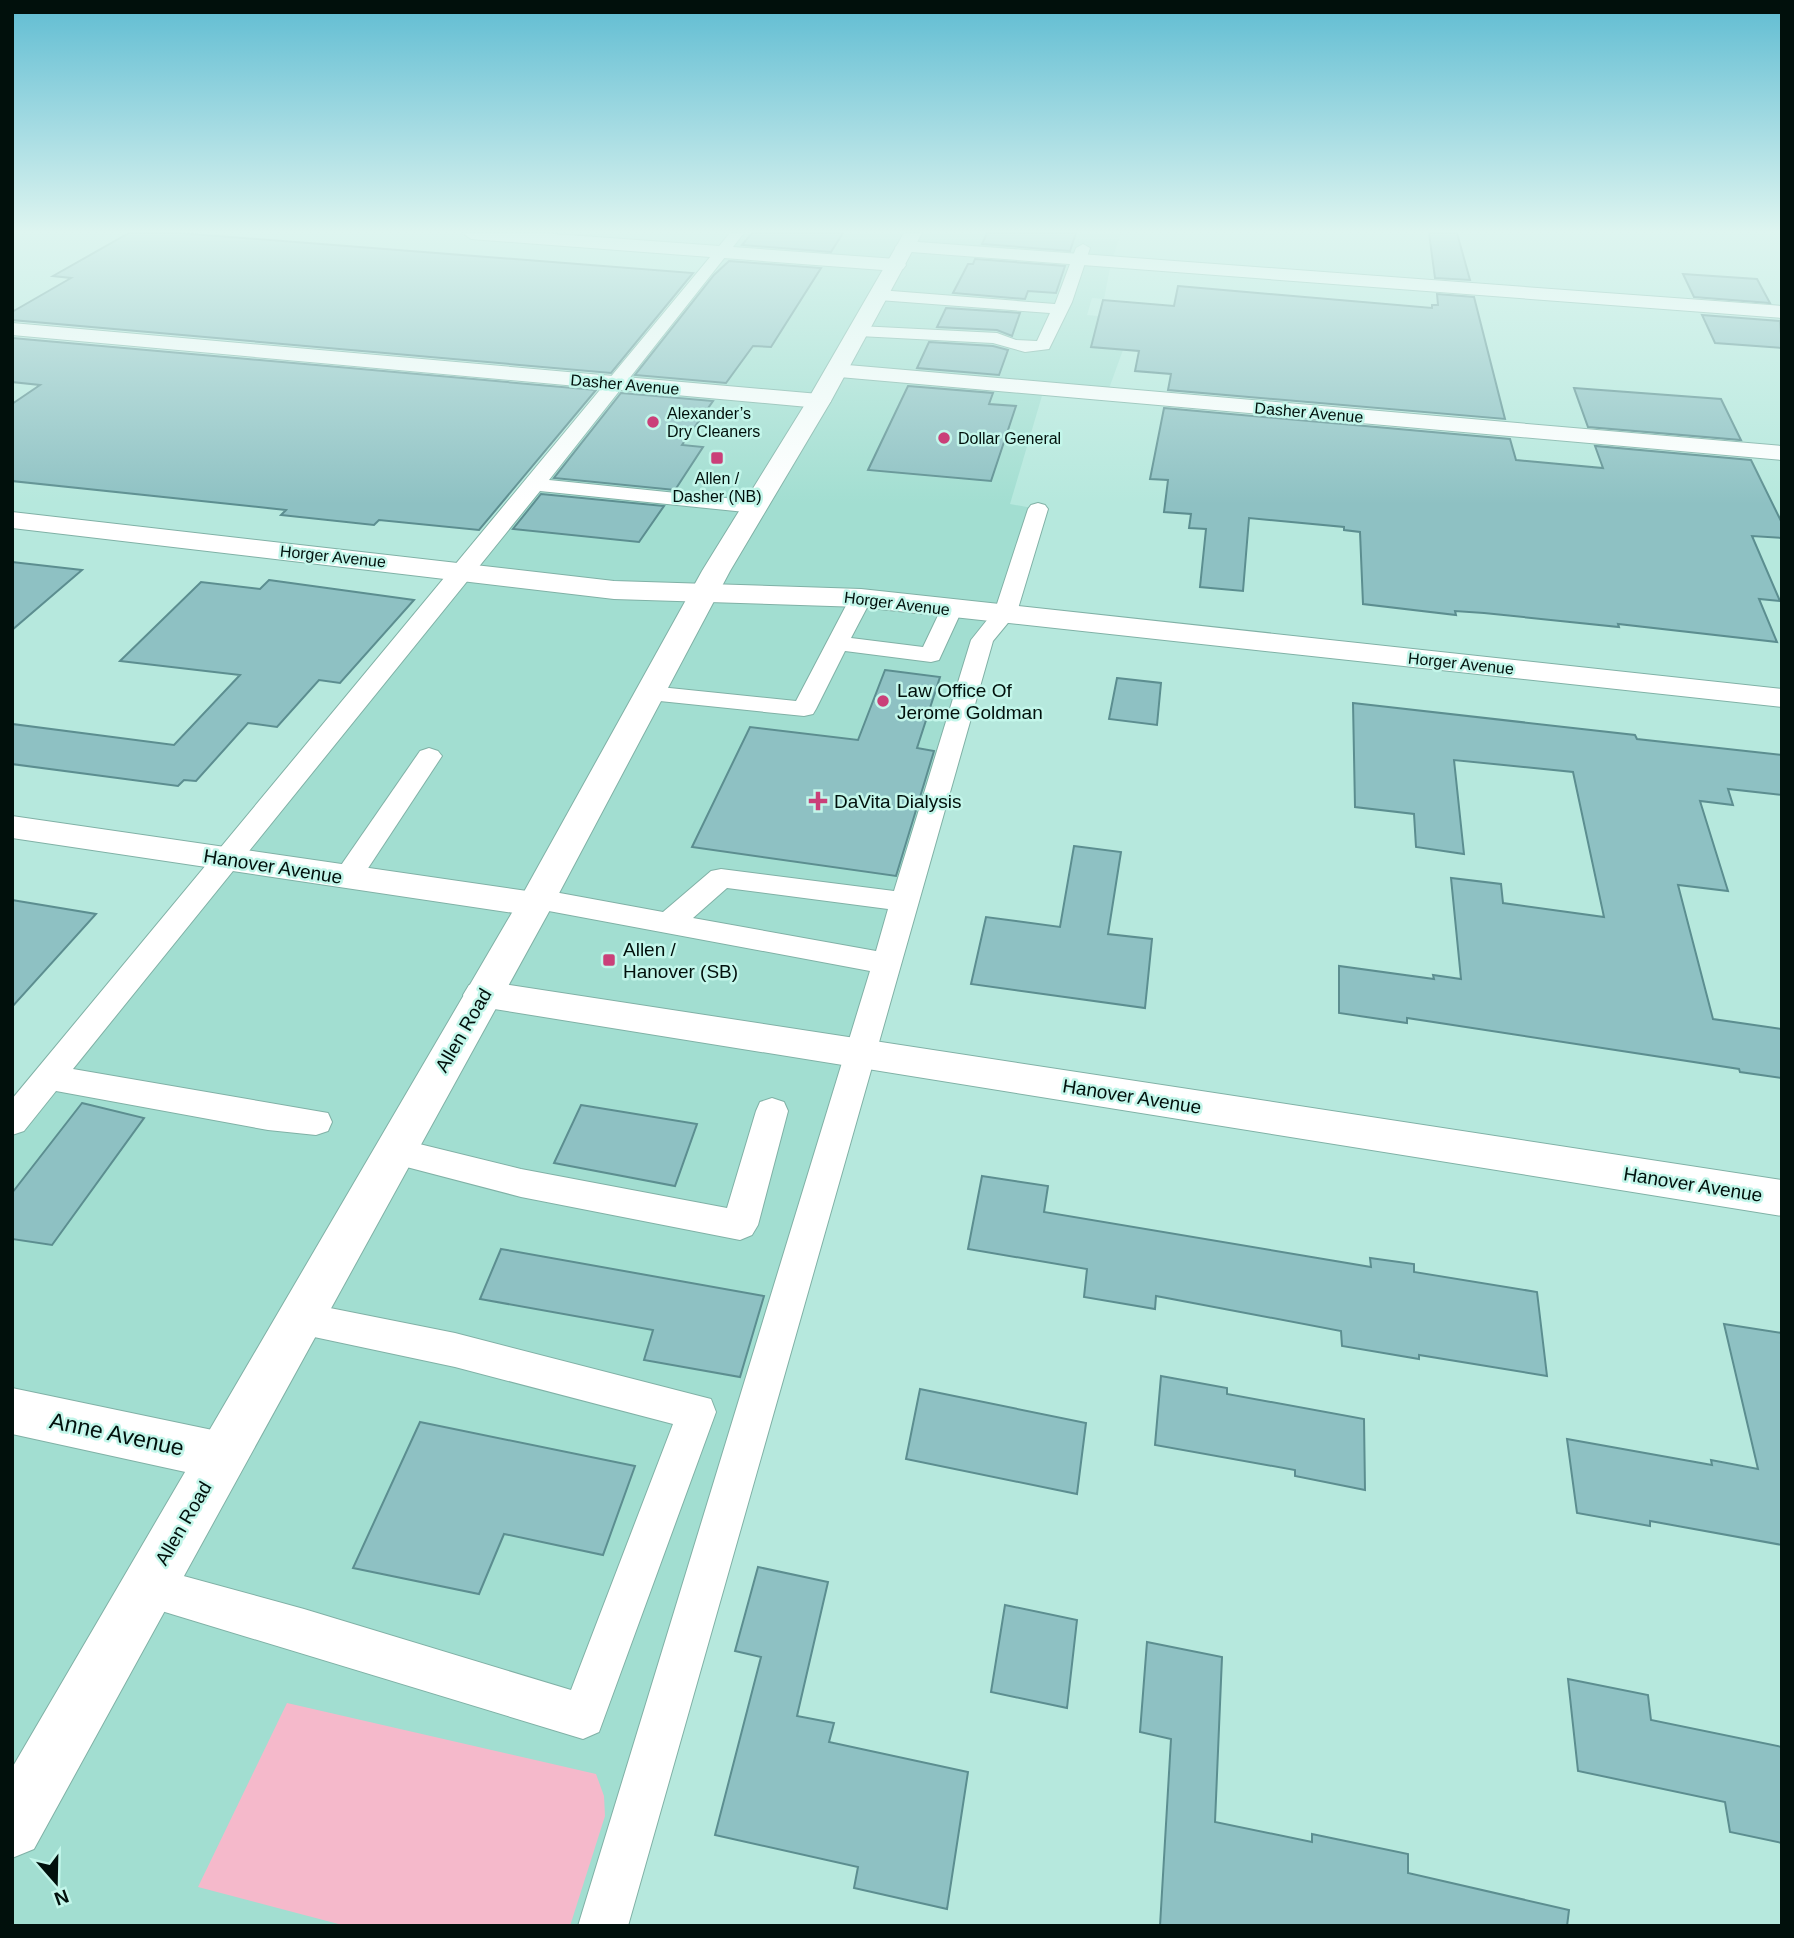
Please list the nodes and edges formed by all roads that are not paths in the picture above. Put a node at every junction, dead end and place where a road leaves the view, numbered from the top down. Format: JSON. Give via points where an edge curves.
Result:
{"nodes":[{"id":1,"x":665,"y":323,"type":"edge"},
{"id":2,"x":863,"y":323,"type":"edge"},
{"id":3,"x":1053,"y":323,"type":"edge"},
{"id":4,"x":12,"y":329,"type":"edge"},
{"id":5,"x":859,"y":331,"type":"junction"},
{"id":6,"x":617,"y":384,"type":"junction"},
{"id":7,"x":827,"y":386,"type":"junction"},
{"id":8,"x":1782,"y":453,"type":"edge"},
{"id":9,"x":534,"y":484,"type":"junction"},
{"id":10,"x":755,"y":507,"type":"junction"},
{"id":11,"x":1038,"y":509,"type":"dead end"},
{"id":12,"x":12,"y":520,"type":"edge"},
{"id":13,"x":464,"y":571,"type":"junction"},
{"id":14,"x":705,"y":591,"type":"junction"},
{"id":15,"x":862,"y":598,"type":"junction"},
{"id":16,"x":951,"y":610,"type":"junction"},
{"id":17,"x":1006,"y":612,"type":"junction"},
{"id":18,"x":837,"y":643,"type":"junction"},
{"id":19,"x":931,"y":655,"type":"junction"},
{"id":20,"x":977,"y":660,"type":"junction"},
{"id":21,"x":650,"y":693,"type":"junction"},
{"id":22,"x":1782,"y":698,"type":"edge"},
{"id":23,"x":429,"y":756,"type":"dead end"},
{"id":24,"x":12,"y":827,"type":"edge"},
{"id":25,"x":226,"y":859,"type":"junction"},
{"id":26,"x":347,"y":877,"type":"junction"},
{"id":27,"x":536,"y":902,"type":"junction"},
{"id":28,"x":906,"y":902,"type":"junction"},
{"id":29,"x":670,"y":922,"type":"junction"},
{"id":30,"x":888,"y":964,"type":"junction"},
{"id":31,"x":483,"y":995,"type":"junction"},
{"id":32,"x":862,"y":1054,"type":"junction"},
{"id":33,"x":48,"y":1077,"type":"junction"},
{"id":34,"x":772,"y":1111,"type":"dead end"},
{"id":35,"x":12,"y":1122,"type":"edge"},
{"id":36,"x":316,"y":1122,"type":"dead end"},
{"id":37,"x":395,"y":1151,"type":"junction"},
{"id":38,"x":1782,"y":1198,"type":"edge"},
{"id":39,"x":300,"y":1318,"type":"junction"},
{"id":40,"x":12,"y":1411,"type":"edge"},
{"id":41,"x":222,"y":1456,"type":"junction"},
{"id":42,"x":147,"y":1587,"type":"junction"},
{"id":43,"x":12,"y":1827,"type":"edge"},
{"id":44,"x":603,"y":1926,"type":"edge"}],
"edges":[{"from":1,"to":6,"type":"lane"},
{"from":2,"to":5,"type":"street","name":"Allen Road"},
{"from":3,"to":5,"type":"lane","via":[[1043,345],[1031,347],[997,338]]},
{"from":4,"to":6,"type":"street","name":"Dasher Avenue"},
{"from":5,"to":7,"type":"street","name":"Allen Road"},
{"from":6,"to":7,"type":"street","name":"Dasher Avenue"},
{"from":6,"to":9,"type":"lane"},
{"from":7,"to":8,"type":"street","name":"Dasher Avenue"},
{"from":7,"to":10,"type":"street","name":"Allen Road"},
{"from":9,"to":10,"type":"lane"},
{"from":9,"to":13,"type":"lane"},
{"from":10,"to":14,"type":"street","name":"Allen Road"},
{"from":11,"to":17,"type":"lane"},
{"from":12,"to":13,"type":"street","name":"Horger Avenue"},
{"from":13,"to":14,"type":"street","name":"Horger Avenue","via":[[614,590]]},
{"from":13,"to":25,"type":"lane"},
{"from":14,"to":15,"type":"street","name":"Horger Avenue"},
{"from":14,"to":21,"type":"street","name":"Allen Road"},
{"from":15,"to":16,"type":"street","name":"Horger Avenue"},
{"from":15,"to":18,"type":"lane"},
{"from":16,"to":17,"type":"street","name":"Horger Avenue"},
{"from":16,"to":19,"type":"lane"},
{"from":17,"to":20,"type":"lane","via":[[982,640]]},
{"from":17,"to":22,"type":"street","name":"Horger Avenue"},
{"from":18,"to":19,"type":"lane"},
{"from":18,"to":21,"type":"lane","via":[[804,709]]},
{"from":19,"to":20,"type":"lane"},
{"from":20,"to":28,"type":"lane"},
{"from":21,"to":27,"type":"street","name":"Allen Road"},
{"from":23,"to":26,"type":"lane"},
{"from":24,"to":25,"type":"street","name":"Hanover Avenue"},
{"from":25,"to":26,"type":"street","name":"Hanover Avenue"},
{"from":25,"to":33,"type":"lane"},
{"from":26,"to":27,"type":"street","name":"Hanover Avenue"},
{"from":27,"to":29,"type":"lane"},
{"from":27,"to":31,"type":"street","name":"Allen Road"},
{"from":28,"to":29,"type":"lane","via":[[721,878]]},
{"from":28,"to":30,"type":"lane"},
{"from":29,"to":30,"type":"lane"},
{"from":30,"to":32,"type":"lane"},
{"from":31,"to":32,"type":"street","name":"Hanover Avenue"},
{"from":31,"to":37,"type":"street","name":"Allen Road"},
{"from":32,"to":38,"type":"street","name":"Hanover Avenue"},
{"from":32,"to":44,"type":"lane"},
{"from":33,"to":35,"type":"lane"},
{"from":33,"to":36,"type":"lane"},
{"from":34,"to":37,"type":"lane","via":[[740,1225],[522,1183]]},
{"from":37,"to":39,"type":"street","name":"Allen Road"},
{"from":39,"to":41,"type":"street","name":"Allen Road"},
{"from":39,"to":42,"type":"lane","via":[[455,1350],[697,1412],[583,1716]]},
{"from":40,"to":41,"type":"street","name":"Anne Avenue"},
{"from":41,"to":42,"type":"street","name":"Allen Road"},
{"from":42,"to":43,"type":"street","name":"Allen Road"}]}
